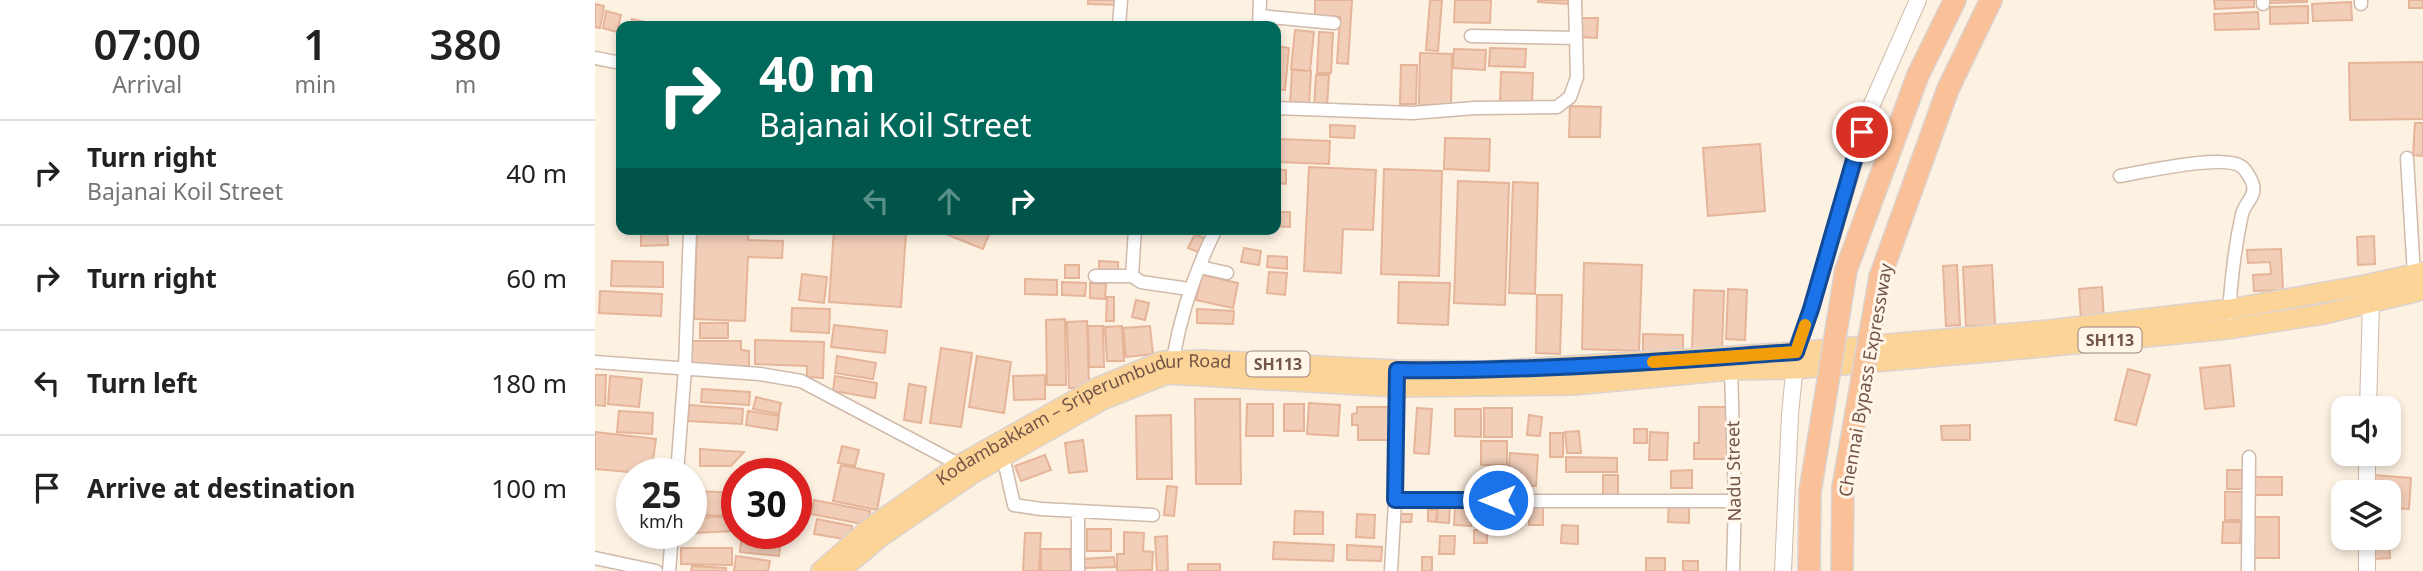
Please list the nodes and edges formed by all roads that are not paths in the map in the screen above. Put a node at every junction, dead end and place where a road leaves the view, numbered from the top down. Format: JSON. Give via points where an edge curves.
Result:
{"nodes":[{"id":1,"x":1121,"y":0,"type":"edge"},
{"id":2,"x":1261,"y":0,"type":"edge"},
{"id":3,"x":1576,"y":0,"type":"edge"},
{"id":4,"x":1919,"y":0,"type":"edge"},
{"id":5,"x":1955,"y":0,"type":"edge"},
{"id":6,"x":1990,"y":0,"type":"edge"},
{"id":7,"x":1119,"y":21,"type":"edge"},
{"id":8,"x":1259,"y":21,"type":"edge"},
{"id":9,"x":1281,"y":22,"type":"edge"},
{"id":10,"x":1334,"y":23,"type":"dead end"},
{"id":11,"x":1471,"y":36,"type":"dead end"},
{"id":12,"x":1576,"y":38,"type":"junction"},
{"id":13,"x":595,"y":58,"type":"edge"},
{"id":14,"x":616,"y":62,"type":"edge"},
{"id":15,"x":1281,"y":108,"type":"edge"},
{"id":16,"x":2407,"y":158,"type":"dead end"},
{"id":17,"x":2120,"y":176,"type":"dead end"},
{"id":18,"x":690,"y":235,"type":"edge"},
{"id":19,"x":1135,"y":235,"type":"edge"},
{"id":20,"x":1213,"y":235,"type":"edge"},
{"id":21,"x":1200,"y":267,"type":"junction"},
{"id":22,"x":1227,"y":273,"type":"dead end"},
{"id":23,"x":1095,"y":276,"type":"dead end"},
{"id":24,"x":1132,"y":276,"type":"junction"},
{"id":25,"x":2420,"y":279,"type":"edge"},
{"id":26,"x":1189,"y":289,"type":"junction"},
{"id":27,"x":2368,"y":294,"type":"junction"},
{"id":28,"x":2229,"y":319,"type":"junction"},
{"id":29,"x":1173,"y":359,"type":"junction"},
{"id":30,"x":1795,"y":360,"type":"junction"},
{"id":31,"x":595,"y":362,"type":"edge"},
{"id":32,"x":685,"y":368,"type":"junction"},
{"id":33,"x":1731,"y":370,"type":"junction"},
{"id":34,"x":1397,"y":378,"type":"junction"},
{"id":35,"x":2368,"y":396,"type":"edge"},
{"id":36,"x":1003,"y":456,"type":"junction"},
{"id":37,"x":2249,"y":457,"type":"dead end"},
{"id":38,"x":678,"y":458,"type":"edge"},
{"id":39,"x":967,"y":469,"type":"junction"},
{"id":40,"x":1395,"y":500,"type":"junction"},
{"id":41,"x":1735,"y":501,"type":"junction"},
{"id":42,"x":1077,"y":512,"type":"junction"},
{"id":43,"x":1153,"y":515,"type":"dead end"},
{"id":44,"x":671,"y":549,"type":"edge"},
{"id":45,"x":2367,"y":550,"type":"edge"},
{"id":46,"x":595,"y":558,"type":"edge"},
{"id":47,"x":656,"y":571,"type":"edge"},
{"id":48,"x":669,"y":571,"type":"edge"},
{"id":49,"x":821,"y":571,"type":"edge"},
{"id":50,"x":840,"y":571,"type":"edge"},
{"id":51,"x":1078,"y":571,"type":"edge"},
{"id":52,"x":1391,"y":571,"type":"edge"},
{"id":53,"x":1733,"y":571,"type":"edge"},
{"id":54,"x":1783,"y":571,"type":"edge"},
{"id":55,"x":1809,"y":571,"type":"edge"},
{"id":56,"x":1842,"y":571,"type":"edge"},
{"id":57,"x":2248,"y":571,"type":"edge"},
{"id":58,"x":2367,"y":571,"type":"edge"}],
"edges":[{"from":1,"to":7,"type":"street"},
{"from":2,"to":8,"type":"street"},
{"from":3,"to":12,"type":"street"},
{"from":4,"to":30,"type":"street","via":[[1869,111]]},
{"from":5,"to":55,"type":"highway","name":"Chennai Bypass Expressway","bridge":true,"via":[[1918,75],[1846,270],[1810,492]]},
{"from":6,"to":56,"type":"highway","name":"Chennai Bypass Expressway","bridge":true,"via":[[1948,89],[1880,277],[1843,487]]},
{"from":9,"to":10,"type":"street"},
{"from":11,"to":12,"type":"street"},
{"from":12,"to":15,"type":"street","via":[[1577,77],[1570,97],[1557,107],[1412,113]]},
{"from":13,"to":14,"type":"street"},
{"from":16,"to":25,"type":"street"},
{"from":17,"to":28,"type":"street","via":[[2207,162],[2241,166],[2253,184],[2253,195],[2243,209]]},
{"from":18,"to":32,"type":"street"},
{"from":19,"to":24,"type":"street"},
{"from":20,"to":21,"type":"street"},
{"from":21,"to":22,"type":"street"},
{"from":21,"to":26,"type":"street"},
{"from":23,"to":24,"type":"street"},
{"from":24,"to":26,"type":"street","via":[[1141,282]]},
{"from":25,"to":27,"type":"main road","name":"Kodambakkam – Sriperumbudur Road","number":"SH113"},
{"from":26,"to":29,"type":"street"},
{"from":27,"to":28,"type":"main road","name":"Kodambakkam – Sriperumbudur Road","number":"SH113"},
{"from":27,"to":35,"type":"street"},
{"from":28,"to":30,"type":"main road","name":"Kodambakkam – Sriperumbudur Road","number":"SH113","via":[[2049,330]]},
{"from":29,"to":34,"type":"main road","name":"Kodambakkam – Sriperumbudur Road","number":"SH113"},
{"from":29,"to":39,"type":"main road","name":"Kodambakkam – Sriperumbudur Road","number":"SH113","via":[[1096,388]]},
{"from":30,"to":33,"type":"main road","name":"Kodambakkam – Sriperumbudur Road","number":"SH113"},
{"from":30,"to":34,"type":"main road","name":"Kodambakkam – Sriperumbudur Road","number":"SH113"},
{"from":30,"to":54,"type":"street"},
{"from":31,"to":32,"type":"street"},
{"from":32,"to":38,"type":"street"},
{"from":32,"to":39,"type":"street","via":[[801,381]]},
{"from":33,"to":34,"type":"main road","name":"Kodambakkam – Sriperumbudur Road","number":"SH113","via":[[1574,385]]},
{"from":33,"to":41,"type":"street","name":"Nadu Street"},
{"from":34,"to":36,"type":"main road","name":"Kodambakkam – Sriperumbudur Road","number":"SH113","via":[[1167,374],[1102,400]]},
{"from":34,"to":40,"type":"street"},
{"from":36,"to":39,"type":"main road","name":"Kodambakkam – Sriperumbudur Road","number":"SH113"},
{"from":36,"to":42,"type":"street","via":[[1014,505]]},
{"from":37,"to":57,"type":"street"},
{"from":39,"to":49,"type":"main road","name":"Kodambakkam – Sriperumbudur Road","number":"SH113","via":[[870,527]]},
{"from":39,"to":50,"type":"main road","name":"Kodambakkam – Sriperumbudur Road","number":"SH113"},
{"from":40,"to":41,"type":"street"},
{"from":40,"to":52,"type":"street"},
{"from":41,"to":53,"type":"street","name":"Nadu Street"},
{"from":42,"to":43,"type":"street"},
{"from":42,"to":51,"type":"street"},
{"from":44,"to":48,"type":"street"},
{"from":45,"to":58,"type":"street"},
{"from":46,"to":47,"type":"street"}]}
